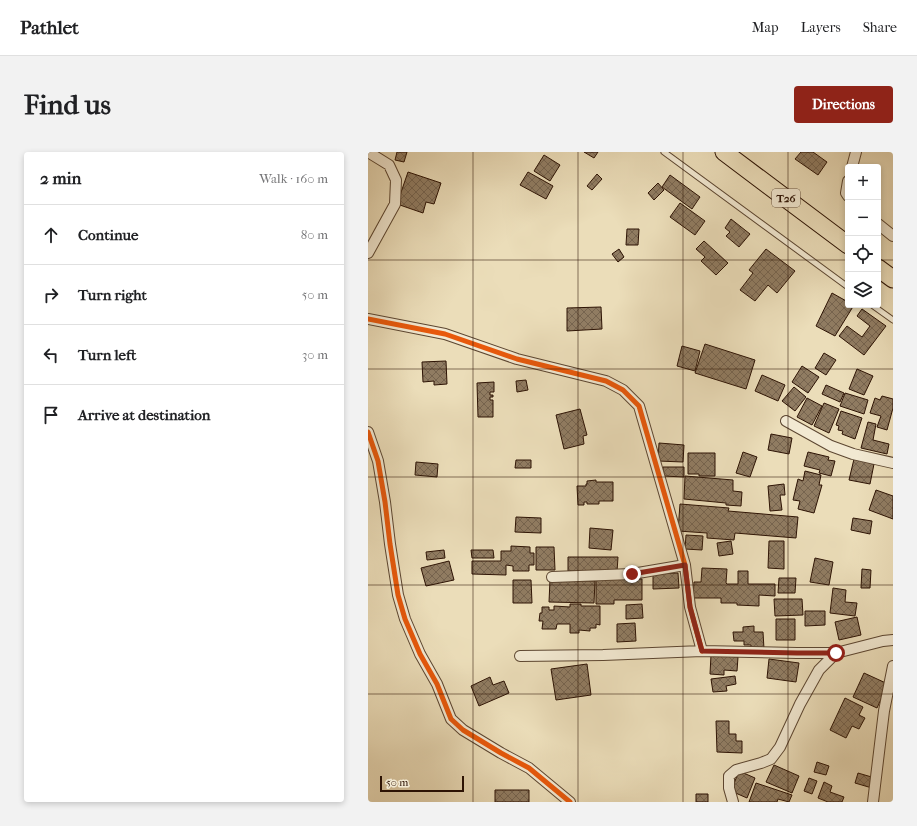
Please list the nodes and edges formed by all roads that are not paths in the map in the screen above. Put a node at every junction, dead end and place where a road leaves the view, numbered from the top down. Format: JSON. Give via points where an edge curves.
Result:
{"nodes":[{"id":1,"x":368,"y":152,"type":"edge"},
{"id":2,"x":664,"y":152,"type":"edge"},
{"id":3,"x":724,"y":152,"type":"edge"},
{"id":4,"x":856,"y":152,"type":"edge"},
{"id":5,"x":853,"y":164,"type":"edge"},
{"id":6,"x":881,"y":226,"type":"edge"},
{"id":7,"x":893,"y":236,"type":"edge"},
{"id":8,"x":845,"y":243,"type":"edge"},
{"id":9,"x":368,"y":253,"type":"edge"},
{"id":10,"x":881,"y":270,"type":"edge"},
{"id":11,"x":893,"y":279,"type":"edge"},
{"id":12,"x":845,"y":286,"type":"edge"},
{"id":13,"x":876,"y":308,"type":"edge"},
{"id":14,"x":368,"y":319,"type":"edge"},
{"id":15,"x":893,"y":320,"type":"edge"},
{"id":16,"x":786,"y":421,"type":"dead end"},
{"id":17,"x":368,"y":432,"type":"edge"},
{"id":18,"x":893,"y":463,"type":"edge"},
{"id":19,"x":685,"y":565,"type":"junction"},
{"id":20,"x":552,"y":577,"type":"dead end"},
{"id":21,"x":893,"y":640,"type":"edge"},
{"id":22,"x":702,"y":651,"type":"junction"},
{"id":23,"x":836,"y":653,"type":"junction"},
{"id":24,"x":520,"y":656,"type":"dead end"},
{"id":25,"x":893,"y":666,"type":"edge"},
{"id":26,"x":888,"y":713,"type":"edge"},
{"id":27,"x":570,"y":802,"type":"edge"},
{"id":28,"x":733,"y":802,"type":"edge"},
{"id":29,"x":873,"y":802,"type":"edge"}],
"edges":[{"from":1,"to":9,"type":"street","via":[[389,165],[396,180],[395,204]]},
{"from":2,"to":12,"type":"lane"},
{"from":3,"to":8,"type":"highway","number":"T26"},
{"from":4,"to":5,"type":"street"},
{"from":6,"to":7,"type":"street"},
{"from":10,"to":11,"type":"highway"},
{"from":13,"to":15,"type":"lane"},
{"from":14,"to":19,"type":"street","via":[[445,334],[517,359],[606,381],[623,390],[639,406]]},
{"from":16,"to":18,"type":"street","via":[[831,446]]},
{"from":17,"to":27,"type":"street","via":[[378,461],[398,595],[405,619],[451,719],[463,730],[529,768]]},
{"from":19,"to":20,"type":"street","via":[[632,574]]},
{"from":19,"to":22,"type":"street","via":[[690,607]]},
{"from":21,"to":23,"type":"street"},
{"from":22,"to":23,"type":"street"},
{"from":22,"to":24,"type":"street"},
{"from":23,"to":28,"type":"street","via":[[819,670],[780,747],[771,759],[736,770],[729,776]]},
{"from":25,"to":26,"type":"street"},
{"from":26,"to":29,"type":"street"}]}
